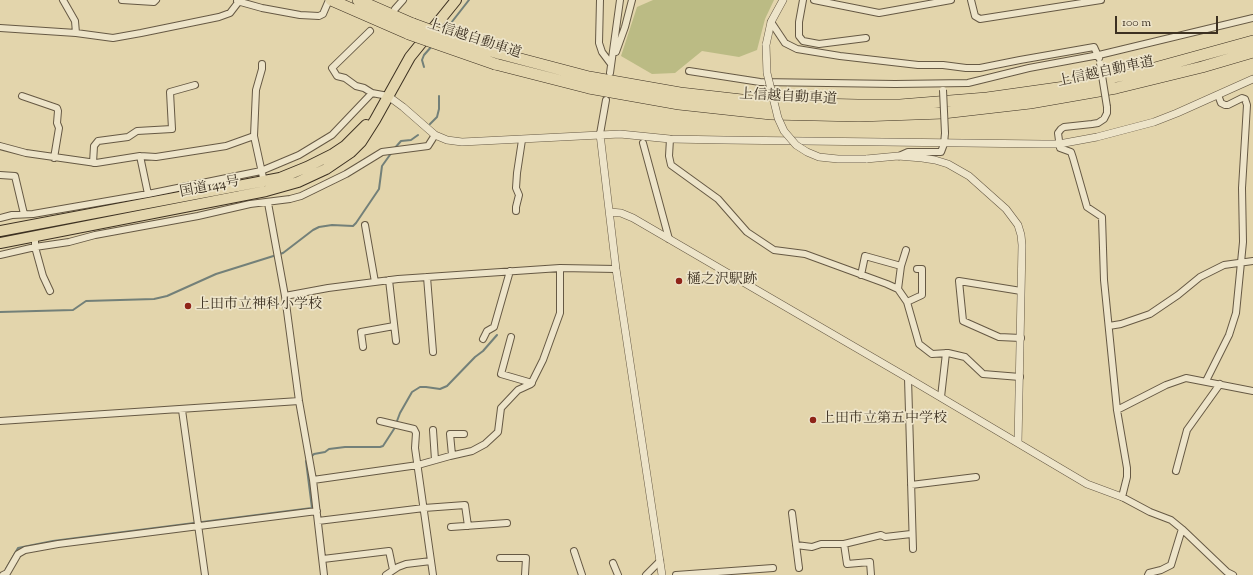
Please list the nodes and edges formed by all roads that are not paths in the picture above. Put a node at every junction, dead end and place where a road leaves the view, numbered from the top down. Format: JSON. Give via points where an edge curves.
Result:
{"nodes":[{"id":1,"x":63,"y":0,"type":"edge"},
{"id":2,"x":122,"y":0,"type":"edge"},
{"id":3,"x":156,"y":0,"type":"edge"},
{"id":4,"x":330,"y":0,"type":"edge"},
{"id":5,"x":358,"y":0,"type":"edge"},
{"id":6,"x":403,"y":0,"type":"edge"},
{"id":7,"x":456,"y":0,"type":"edge"},
{"id":8,"x":600,"y":0,"type":"edge"},
{"id":9,"x":620,"y":0,"type":"edge"},
{"id":10,"x":632,"y":0,"type":"edge"},
{"id":11,"x":783,"y":0,"type":"edge"},
{"id":12,"x":803,"y":0,"type":"edge"},
{"id":13,"x":814,"y":0,"type":"edge"},
{"id":14,"x":951,"y":0,"type":"edge"},
{"id":15,"x":971,"y":0,"type":"edge"},
{"id":16,"x":1101,"y":0,"type":"edge"},
{"id":17,"x":238,"y":1,"type":"edge"},
{"id":18,"x":919,"y":3,"type":"edge"},
{"id":19,"x":395,"y":9,"type":"dead end"},
{"id":20,"x":1253,"y":18,"type":"edge"},
{"id":21,"x":771,"y":22,"type":"junction"},
{"id":22,"x":0,"y":28,"type":"edge"},
{"id":23,"x":370,"y":32,"type":"dead end"},
{"id":24,"x":76,"y":33,"type":"junction"},
{"id":25,"x":866,"y":38,"type":"dead end"},
{"id":26,"x":1253,"y":41,"type":"edge"},
{"id":27,"x":1253,"y":52,"type":"edge"},
{"id":28,"x":1099,"y":55,"type":"junction"},
{"id":29,"x":497,"y":59,"type":"junction"},
{"id":30,"x":262,"y":64,"type":"dead end"},
{"id":31,"x":611,"y":64,"type":"junction"},
{"id":32,"x":689,"y":71,"type":"dead end"},
{"id":33,"x":610,"y":73,"type":"dead end"},
{"id":34,"x":1253,"y":79,"type":"edge"},
{"id":35,"x":195,"y":85,"type":"dead end"},
{"id":36,"x":943,"y":87,"type":"junction"},
{"id":37,"x":372,"y":93,"type":"junction"},
{"id":38,"x":1218,"y":95,"type":"junction"},
{"id":39,"x":22,"y":96,"type":"dead end"},
{"id":40,"x":388,"y":96,"type":"junction"},
{"id":41,"x":606,"y":100,"type":"dead end"},
{"id":42,"x":600,"y":134,"type":"junction"},
{"id":43,"x":435,"y":135,"type":"junction"},
{"id":44,"x":254,"y":136,"type":"junction"},
{"id":45,"x":670,"y":139,"type":"junction"},
{"id":46,"x":522,"y":140,"type":"junction"},
{"id":47,"x":643,"y":143,"type":"dead end"},
{"id":48,"x":944,"y":144,"type":"junction"},
{"id":49,"x":1059,"y":144,"type":"junction"},
{"id":50,"x":0,"y":146,"type":"edge"},
{"id":51,"x":140,"y":156,"type":"junction"},
{"id":52,"x":898,"y":156,"type":"junction"},
{"id":53,"x":54,"y":158,"type":"junction"},
{"id":54,"x":93,"y":163,"type":"junction"},
{"id":55,"x":261,"y":171,"type":"junction"},
{"id":56,"x":0,"y":175,"type":"edge"},
{"id":57,"x":264,"y":182,"type":"junction"},
{"id":58,"x":148,"y":194,"type":"junction"},
{"id":59,"x":268,"y":203,"type":"junction"},
{"id":60,"x":516,"y":211,"type":"dead end"},
{"id":61,"x":610,"y":212,"type":"junction"},
{"id":62,"x":24,"y":214,"type":"junction"},
{"id":63,"x":0,"y":218,"type":"edge"},
{"id":64,"x":365,"y":226,"type":"dead end"},
{"id":65,"x":0,"y":231,"type":"edge"},
{"id":66,"x":34,"y":236,"type":"junction"},
{"id":67,"x":669,"y":239,"type":"junction"},
{"id":68,"x":0,"y":242,"type":"edge"},
{"id":69,"x":35,"y":247,"type":"junction"},
{"id":70,"x":906,"y":250,"type":"dead end"},
{"id":71,"x":0,"y":255,"type":"edge"},
{"id":72,"x":1253,"y":261,"type":"edge"},
{"id":73,"x":1241,"y":262,"type":"junction"},
{"id":74,"x":901,"y":266,"type":"junction"},
{"id":75,"x":560,"y":268,"type":"junction"},
{"id":76,"x":616,"y":269,"type":"junction"},
{"id":77,"x":917,"y":269,"type":"dead end"},
{"id":78,"x":510,"y":271,"type":"junction"},
{"id":79,"x":861,"y":275,"type":"junction"},
{"id":80,"x":427,"y":277,"type":"junction"},
{"id":81,"x":389,"y":280,"type":"junction"},
{"id":82,"x":375,"y":282,"type":"junction"},
{"id":83,"x":898,"y":289,"type":"junction"},
{"id":84,"x":50,"y":291,"type":"dead end"},
{"id":85,"x":1021,"y":291,"type":"junction"},
{"id":86,"x":285,"y":296,"type":"junction"},
{"id":87,"x":907,"y":302,"type":"junction"},
{"id":88,"x":394,"y":326,"type":"junction"},
{"id":89,"x":1109,"y":326,"type":"junction"},
{"id":90,"x":511,"y":337,"type":"dead end"},
{"id":91,"x":1021,"y":338,"type":"junction"},
{"id":92,"x":483,"y":339,"type":"dead end"},
{"id":93,"x":396,"y":341,"type":"dead end"},
{"id":94,"x":363,"y":347,"type":"dead end"},
{"id":95,"x":433,"y":352,"type":"dead end"},
{"id":96,"x":946,"y":353,"type":"junction"},
{"id":97,"x":1020,"y":377,"type":"junction"},
{"id":98,"x":908,"y":378,"type":"junction"},
{"id":99,"x":1206,"y":381,"type":"junction"},
{"id":100,"x":532,"y":383,"type":"junction"},
{"id":101,"x":1220,"y":384,"type":"junction"},
{"id":102,"x":1253,"y":391,"type":"edge"},
{"id":103,"x":941,"y":398,"type":"junction"},
{"id":104,"x":299,"y":401,"type":"junction"},
{"id":105,"x":182,"y":410,"type":"junction"},
{"id":106,"x":1117,"y":410,"type":"junction"},
{"id":107,"x":380,"y":420,"type":"dead end"},
{"id":108,"x":0,"y":421,"type":"edge"},
{"id":109,"x":433,"y":430,"type":"dead end"},
{"id":110,"x":464,"y":434,"type":"dead end"},
{"id":111,"x":1018,"y":443,"type":"junction"},
{"id":112,"x":452,"y":455,"type":"junction"},
{"id":113,"x":435,"y":460,"type":"junction"},
{"id":114,"x":418,"y":465,"type":"junction"},
{"id":115,"x":1176,"y":471,"type":"dead end"},
{"id":116,"x":976,"y":477,"type":"dead end"},
{"id":117,"x":313,"y":480,"type":"junction"},
{"id":118,"x":911,"y":486,"type":"junction"},
{"id":119,"x":1122,"y":497,"type":"junction"},
{"id":120,"x":424,"y":508,"type":"junction"},
{"id":121,"x":317,"y":511,"type":"junction"},
{"id":122,"x":792,"y":513,"type":"dead end"},
{"id":123,"x":318,"y":521,"type":"junction"},
{"id":124,"x":507,"y":523,"type":"dead end"},
{"id":125,"x":198,"y":525,"type":"junction"},
{"id":126,"x":468,"y":526,"type":"junction"},
{"id":127,"x":451,"y":527,"type":"dead end"},
{"id":128,"x":1182,"y":529,"type":"junction"},
{"id":129,"x":912,"y":534,"type":"junction"},
{"id":130,"x":844,"y":544,"type":"junction"},
{"id":131,"x":796,"y":545,"type":"junction"},
{"id":132,"x":912,"y":549,"type":"dead end"},
{"id":133,"x":574,"y":551,"type":"dead end"},
{"id":134,"x":500,"y":558,"type":"dead end"},
{"id":135,"x":323,"y":559,"type":"junction"},
{"id":136,"x":431,"y":561,"type":"junction"},
{"id":137,"x":660,"y":561,"type":"junction"},
{"id":138,"x":613,"y":563,"type":"dead end"},
{"id":139,"x":773,"y":568,"type":"dead end"},
{"id":140,"x":799,"y":568,"type":"dead end"},
{"id":141,"x":393,"y":570,"type":"junction"},
{"id":142,"x":1160,"y":573,"type":"edge"},
{"id":143,"x":3,"y":575,"type":"edge"},
{"id":144,"x":205,"y":575,"type":"edge"},
{"id":145,"x":324,"y":575,"type":"edge"},
{"id":146,"x":386,"y":575,"type":"edge"},
{"id":147,"x":433,"y":575,"type":"edge"},
{"id":148,"x":525,"y":575,"type":"edge"},
{"id":149,"x":582,"y":575,"type":"edge"},
{"id":150,"x":618,"y":575,"type":"edge"},
{"id":151,"x":646,"y":575,"type":"edge"},
{"id":152,"x":662,"y":575,"type":"edge"},
{"id":153,"x":676,"y":575,"type":"edge"},
{"id":154,"x":871,"y":575,"type":"edge"},
{"id":155,"x":1148,"y":575,"type":"edge"},
{"id":156,"x":1233,"y":575,"type":"edge"}],
"edges":[{"from":1,"to":24,"type":"street","via":[[75,21]]},
{"from":2,"to":3,"type":"street"},
{"from":4,"to":17,"type":"street","via":[[323,14],[319,16],[262,8]]},
{"from":4,"to":29,"type":"highway","name":"上信越自動車道","bridge":true,"via":[[409,34]]},
{"from":5,"to":29,"type":"highway","name":"上信越自動車道","bridge":true},
{"from":6,"to":19,"type":"street"},
{"from":7,"to":40,"type":"highway","name":"国道144号","via":[[410,57]]},
{"from":8,"to":31,"type":"street","via":[[600,43],[602,52]]},
{"from":9,"to":31,"type":"street"},
{"from":10,"to":31,"type":"street","via":[[625,28]]},
{"from":11,"to":21,"type":"street"},
{"from":12,"to":25,"type":"street","via":[[799,22],[799,36],[802,40],[819,44]]},
{"from":13,"to":18,"type":"street","via":[[879,13]]},
{"from":14,"to":18,"type":"street"},
{"from":15,"to":16,"type":"street","via":[[975,16],[980,19]]},
{"from":17,"to":24,"type":"street","via":[[230,13],[220,17],[141,33],[113,38]]},
{"from":20,"to":28,"type":"street"},
{"from":21,"to":28,"type":"street","via":[[785,43],[797,49],[918,65],[980,68],[1094,47]]},
{"from":21,"to":52,"type":"street","bridge":true,"via":[[766,45],[767,73],[778,118],[784,131],[796,145],[819,157],[866,159]]},
{"from":22,"to":24,"type":"street"},
{"from":23,"to":37,"type":"street","via":[[332,68],[338,76]]},
{"from":26,"to":29,"type":"highway","name":"上信越自動車道","via":[[1155,68],[1072,86],[979,99],[886,105],[768,103],[680,93]]},
{"from":27,"to":29,"type":"highway","name":"上信越自動車道","via":[[1109,90],[1037,102],[943,113],[859,116],[771,114],[679,104],[589,88]]},
{"from":28,"to":36,"type":"street"},
{"from":28,"to":49,"type":"street","bridge":true,"via":[[1107,113],[1098,123],[1060,129]]},
{"from":30,"to":44,"type":"street","via":[[256,90]]},
{"from":31,"to":33,"type":"street"},
{"from":32,"to":36,"type":"street","via":[[760,82]]},
{"from":34,"to":38,"type":"street"},
{"from":35,"to":54,"type":"street","via":[[170,92],[172,129],[137,131],[128,137],[98,141],[94,146]]},
{"from":36,"to":48,"type":"street","bridge":true},
{"from":37,"to":40,"type":"street"},
{"from":37,"to":55,"type":"street","via":[[332,135],[299,155]]},
{"from":38,"to":49,"type":"street","via":[[1154,122]]},
{"from":38,"to":73,"type":"street","via":[[1221,103],[1225,105],[1242,98],[1247,105]]},
{"from":39,"to":53,"type":"street","via":[[57,108],[59,128]]},
{"from":40,"to":43,"type":"street"},
{"from":40,"to":57,"type":"highway","name":"国道144号","via":[[357,135],[339,150],[301,170]]},
{"from":40,"to":66,"type":"highway","name":"国道144号","via":[[369,131],[351,152],[326,169],[298,182],[266,191]]},
{"from":41,"to":42,"type":"street"},
{"from":42,"to":45,"type":"street"},
{"from":42,"to":46,"type":"street"},
{"from":42,"to":61,"type":"street"},
{"from":43,"to":46,"type":"street","via":[[462,142]]},
{"from":43,"to":59,"type":"street","via":[[428,146],[382,152],[346,174],[301,196]]},
{"from":44,"to":51,"type":"street","via":[[226,146],[156,157]]},
{"from":44,"to":55,"type":"street"},
{"from":45,"to":48,"type":"street"},
{"from":45,"to":79,"type":"street","via":[[671,165],[718,199],[747,232],[774,250],[805,254]]},
{"from":46,"to":60,"type":"street","via":[[516,173],[516,188],[519,195]]},
{"from":47,"to":67,"type":"street"},
{"from":48,"to":49,"type":"street"},
{"from":48,"to":52,"type":"street","via":[[941,152],[908,152]]},
{"from":49,"to":89,"type":"street","via":[[1060,148],[1071,152],[1087,207],[1102,217],[1104,280]]},
{"from":50,"to":53,"type":"street"},
{"from":51,"to":54,"type":"street"},
{"from":51,"to":58,"type":"street"},
{"from":52,"to":85,"type":"street","via":[[948,164],[969,176],[1006,209],[1018,225],[1021,235]]},
{"from":53,"to":54,"type":"street"},
{"from":55,"to":57,"type":"street"},
{"from":55,"to":58,"type":"street"},
{"from":56,"to":62,"type":"street","via":[[15,176]]},
{"from":57,"to":65,"type":"highway","name":"国道144号"},
{"from":58,"to":62,"type":"street"},
{"from":59,"to":69,"type":"street","via":[[250,204],[192,218]]},
{"from":59,"to":86,"type":"street"},
{"from":61,"to":67,"type":"street","via":[[633,218]]},
{"from":61,"to":76,"type":"street"},
{"from":62,"to":63,"type":"street"},
{"from":64,"to":82,"type":"street"},
{"from":66,"to":68,"type":"highway","name":"国道144号"},
{"from":66,"to":69,"type":"street"},
{"from":67,"to":98,"type":"street"},
{"from":69,"to":71,"type":"street"},
{"from":69,"to":84,"type":"street"},
{"from":70,"to":74,"type":"street"},
{"from":72,"to":73,"type":"street"},
{"from":73,"to":89,"type":"street","via":[[1224,265],[1200,277],[1150,314]]},
{"from":73,"to":99,"type":"street","via":[[1236,313],[1229,335]]},
{"from":74,"to":79,"type":"street","via":[[865,256]]},
{"from":74,"to":83,"type":"street"},
{"from":75,"to":76,"type":"street"},
{"from":75,"to":78,"type":"street"},
{"from":75,"to":100,"type":"street","via":[[560,313]]},
{"from":76,"to":137,"type":"street"},
{"from":77,"to":87,"type":"street","via":[[922,269],[922,295]]},
{"from":78,"to":80,"type":"street"},
{"from":78,"to":92,"type":"street","via":[[494,327],[487,331]]},
{"from":79,"to":83,"type":"street"},
{"from":80,"to":81,"type":"street"},
{"from":80,"to":95,"type":"street"},
{"from":81,"to":82,"type":"street"},
{"from":81,"to":88,"type":"street"},
{"from":82,"to":86,"type":"street"},
{"from":83,"to":87,"type":"street"},
{"from":85,"to":91,"type":"street"},
{"from":85,"to":91,"type":"street","via":[[959,281],[963,321],[999,337]]},
{"from":86,"to":104,"type":"street"},
{"from":87,"to":96,"type":"street","via":[[919,344],[932,354]]},
{"from":88,"to":93,"type":"street"},
{"from":88,"to":94,"type":"street","via":[[361,332]]},
{"from":89,"to":106,"type":"street"},
{"from":90,"to":100,"type":"street","via":[[501,374]]},
{"from":91,"to":97,"type":"street"},
{"from":96,"to":97,"type":"street","via":[[965,357],[983,374]]},
{"from":96,"to":103,"type":"street"},
{"from":97,"to":111,"type":"street"},
{"from":98,"to":103,"type":"street"},
{"from":98,"to":118,"type":"street"},
{"from":99,"to":101,"type":"street"},
{"from":99,"to":106,"type":"street","via":[[1186,378],[1178,380]]},
{"from":100,"to":112,"type":"street","via":[[518,390],[501,408],[498,432],[485,444],[472,451]]},
{"from":101,"to":102,"type":"street"},
{"from":101,"to":115,"type":"street","via":[[1186,430]]},
{"from":103,"to":111,"type":"street"},
{"from":104,"to":105,"type":"street"},
{"from":104,"to":117,"type":"street"},
{"from":105,"to":108,"type":"street"},
{"from":105,"to":125,"type":"street"},
{"from":106,"to":119,"type":"street","via":[[1127,468]]},
{"from":107,"to":114,"type":"street","via":[[414,429]]},
{"from":109,"to":113,"type":"street"},
{"from":110,"to":112,"type":"street","via":[[450,434]]},
{"from":111,"to":119,"type":"street","via":[[1087,484]]},
{"from":112,"to":113,"type":"street"},
{"from":113,"to":114,"type":"street"},
{"from":114,"to":117,"type":"street"},
{"from":114,"to":120,"type":"street"},
{"from":116,"to":118,"type":"street"},
{"from":117,"to":121,"type":"street"},
{"from":118,"to":129,"type":"street"},
{"from":119,"to":128,"type":"street","via":[[1150,512],[1164,516]]},
{"from":120,"to":123,"type":"street"},
{"from":120,"to":126,"type":"street","via":[[465,505]]},
{"from":120,"to":136,"type":"street"},
{"from":121,"to":123,"type":"street"},
{"from":121,"to":125,"type":"street"},
{"from":122,"to":131,"type":"street"},
{"from":123,"to":135,"type":"street"},
{"from":124,"to":126,"type":"street"},
{"from":125,"to":143,"type":"street","via":[[25,550],[18,554]]},
{"from":125,"to":144,"type":"street"},
{"from":126,"to":127,"type":"street"},
{"from":128,"to":142,"type":"street","via":[[1171,565]]},
{"from":128,"to":156,"type":"street","via":[[1226,572]]},
{"from":129,"to":130,"type":"street","via":[[885,537],[881,535]]},
{"from":129,"to":132,"type":"street"},
{"from":130,"to":131,"type":"street","via":[[821,544],[812,547]]},
{"from":130,"to":154,"type":"street","via":[[847,564],[870,562]]},
{"from":131,"to":140,"type":"street"},
{"from":133,"to":149,"type":"street"},
{"from":134,"to":148,"type":"street","via":[[526,558]]},
{"from":135,"to":141,"type":"street","via":[[389,551]]},
{"from":135,"to":145,"type":"street"},
{"from":136,"to":141,"type":"street","via":[[406,564]]},
{"from":136,"to":147,"type":"street"},
{"from":137,"to":151,"type":"street"},
{"from":137,"to":152,"type":"street"},
{"from":138,"to":150,"type":"street"},
{"from":139,"to":153,"type":"street"},
{"from":141,"to":146,"type":"street"},
{"from":142,"to":155,"type":"street"}]}
